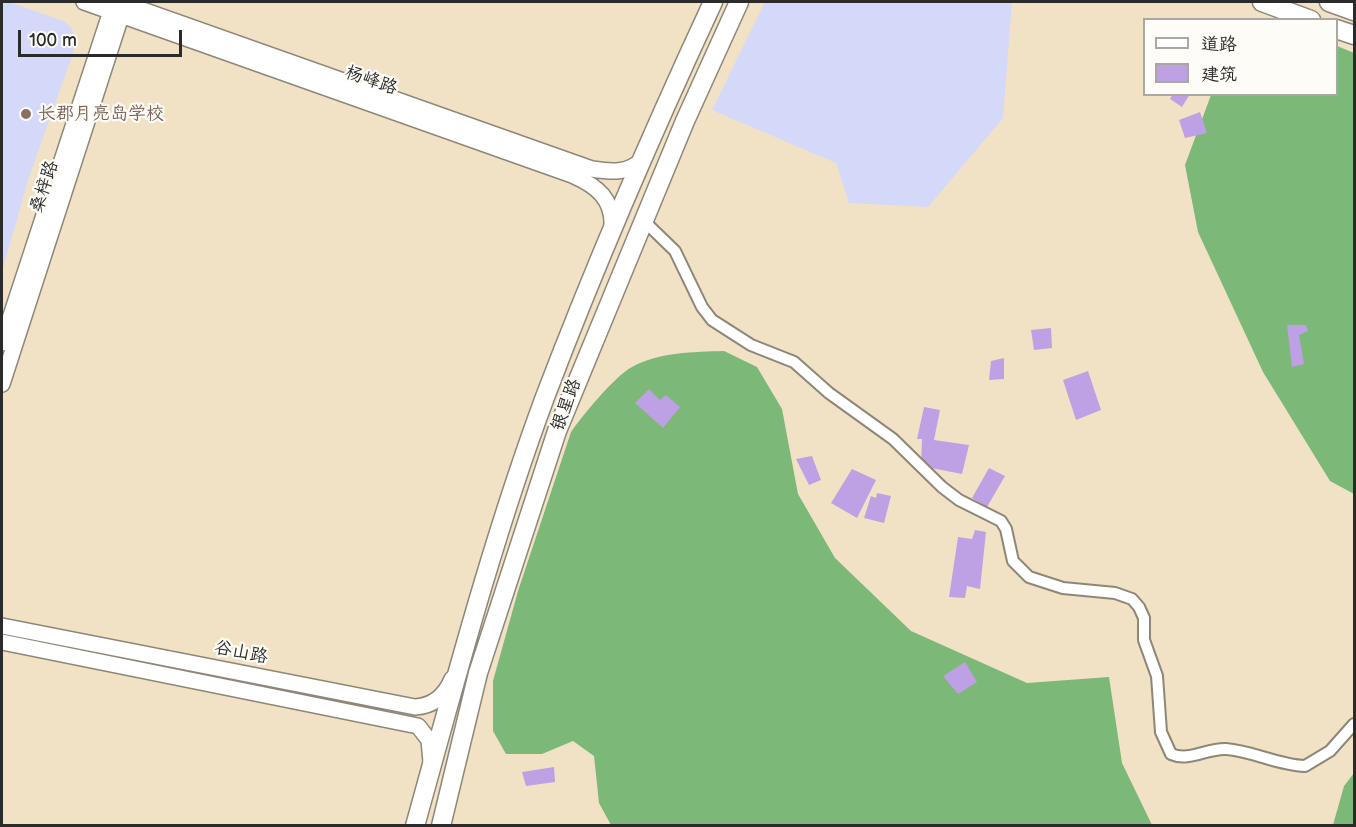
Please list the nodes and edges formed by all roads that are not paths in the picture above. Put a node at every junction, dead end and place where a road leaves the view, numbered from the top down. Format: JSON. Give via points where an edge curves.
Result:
{"nodes":[{"id":1,"x":84,"y":2,"type":"edge"},
{"id":2,"x":713,"y":2,"type":"edge"},
{"id":3,"x":739,"y":2,"type":"edge"},
{"id":4,"x":1262,"y":2,"type":"edge"},
{"id":5,"x":1329,"y":2,"type":"edge"},
{"id":6,"x":120,"y":6,"type":"edge"},
{"id":7,"x":1354,"y":11,"type":"edge"},
{"id":8,"x":1306,"y":18,"type":"edge"},
{"id":9,"x":1338,"y":30,"type":"edge"},
{"id":10,"x":1354,"y":35,"type":"edge"},
{"id":11,"x":645,"y":157,"type":"junction"},
{"id":12,"x":643,"y":220,"type":"junction"},
{"id":13,"x":612,"y":231,"type":"junction"},
{"id":14,"x":2,"y":343,"type":"edge"},
{"id":15,"x":2,"y":384,"type":"edge"},
{"id":16,"x":2,"y":626,"type":"edge"},
{"id":17,"x":2,"y":642,"type":"edge"},
{"id":18,"x":456,"y":671,"type":"junction"},
{"id":19,"x":1354,"y":723,"type":"edge"},
{"id":20,"x":431,"y":768,"type":"junction"},
{"id":21,"x":415,"y":825,"type":"edge"},
{"id":22,"x":441,"y":825,"type":"edge"}],
"edges":[{"from":1,"to":6,"type":"main road","name":"杨峰路"},
{"from":2,"to":11,"type":"main road","name":"银星路"},
{"from":3,"to":12,"type":"main road","name":"银星路"},
{"from":4,"to":8,"type":"main road"},
{"from":5,"to":7,"type":"main road"},
{"from":6,"to":11,"type":"main road","name":"杨峰路","via":[[592,169],[621,171]]},
{"from":6,"to":13,"type":"main road","name":"杨峰路","via":[[572,175],[603,195],[612,212]]},
{"from":6,"to":14,"type":"main road","name":"桑梓路"},
{"from":6,"to":15,"type":"main road","name":"桑梓路"},
{"from":9,"to":10,"type":"main road"},
{"from":11,"to":13,"type":"main road","name":"银星路"},
{"from":12,"to":19,"type":"street","via":[[675,251],[712,320],[751,345],[794,362],[893,439],[942,488],[1001,521],[1013,561],[1029,577],[1063,588],[1114,593],[1132,599],[1144,618],[1144,640],[1157,676],[1163,740],[1171,754],[1179,758],[1210,749],[1226,749],[1305,766],[1330,751]]},
{"from":12,"to":22,"type":"main road","name":"银星路","via":[[573,386],[494,618]]},
{"from":13,"to":18,"type":"main road","name":"银星路","via":[[545,398]]},
{"from":16,"to":18,"type":"main road","name":"谷山路","via":[[414,707],[439,699]]},
{"from":17,"to":20,"type":"main road","name":"谷山路","via":[[418,726],[429,740]]},
{"from":18,"to":20,"type":"main road","name":"银星路"},
{"from":20,"to":21,"type":"main road","name":"银星路"}]}
